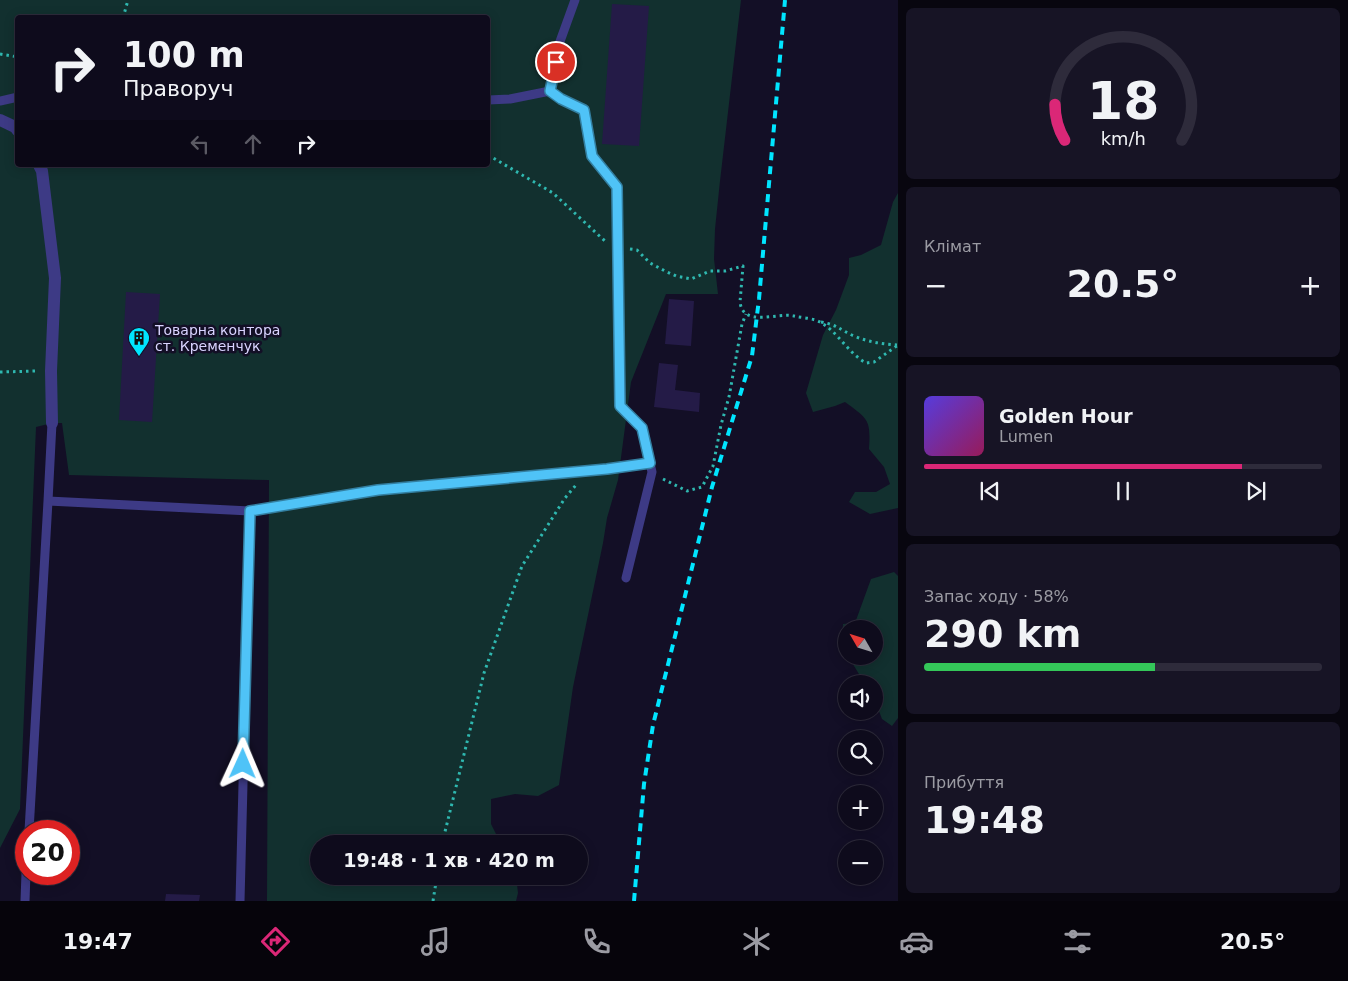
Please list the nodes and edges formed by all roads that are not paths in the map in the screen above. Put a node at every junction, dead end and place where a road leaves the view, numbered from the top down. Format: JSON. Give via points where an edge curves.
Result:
{"nodes":[{"id":1,"x":575,"y":0,"type":"edge"},
{"id":2,"x":550,"y":91,"type":"junction"},
{"id":3,"x":15,"y":98,"type":"edge"},
{"id":4,"x":490,"y":100,"type":"edge"},
{"id":5,"x":0,"y":101,"type":"edge"},
{"id":6,"x":0,"y":120,"type":"edge"},
{"id":7,"x":15,"y":127,"type":"edge"},
{"id":8,"x":40,"y":167,"type":"edge"},
{"id":9,"x":52,"y":423,"type":"joint"},
{"id":10,"x":651,"y":468,"type":"junction"},
{"id":11,"x":48,"y":501,"type":"junction"},
{"id":12,"x":250,"y":511,"type":"junction"},
{"id":13,"x":626,"y":578,"type":"dead end"},
{"id":14,"x":30,"y":820,"type":"edge"},
{"id":15,"x":26,"y":885,"type":"edge"},
{"id":16,"x":25,"y":901,"type":"edge"},
{"id":17,"x":240,"y":901,"type":"edge"}],
"edges":[{"from":1,"to":2,"type":"lane","via":[[558,47]]},
{"from":2,"to":4,"type":"lane"},
{"from":2,"to":10,"type":"lane","via":[[584,110],[592,156],[617,187],[620,406],[642,428]]},
{"from":3,"to":5,"type":"lane"},
{"from":6,"to":7,"type":"street"},
{"from":8,"to":9,"type":"street","via":[[55,278]]},
{"from":9,"to":11,"type":"lane"},
{"from":10,"to":12,"type":"lane","via":[[587,470],[378,490]]},
{"from":10,"to":13,"type":"lane"},
{"from":11,"to":12,"type":"lane"},
{"from":11,"to":14,"type":"lane"},
{"from":12,"to":17,"type":"lane"},
{"from":15,"to":16,"type":"lane"}]}
